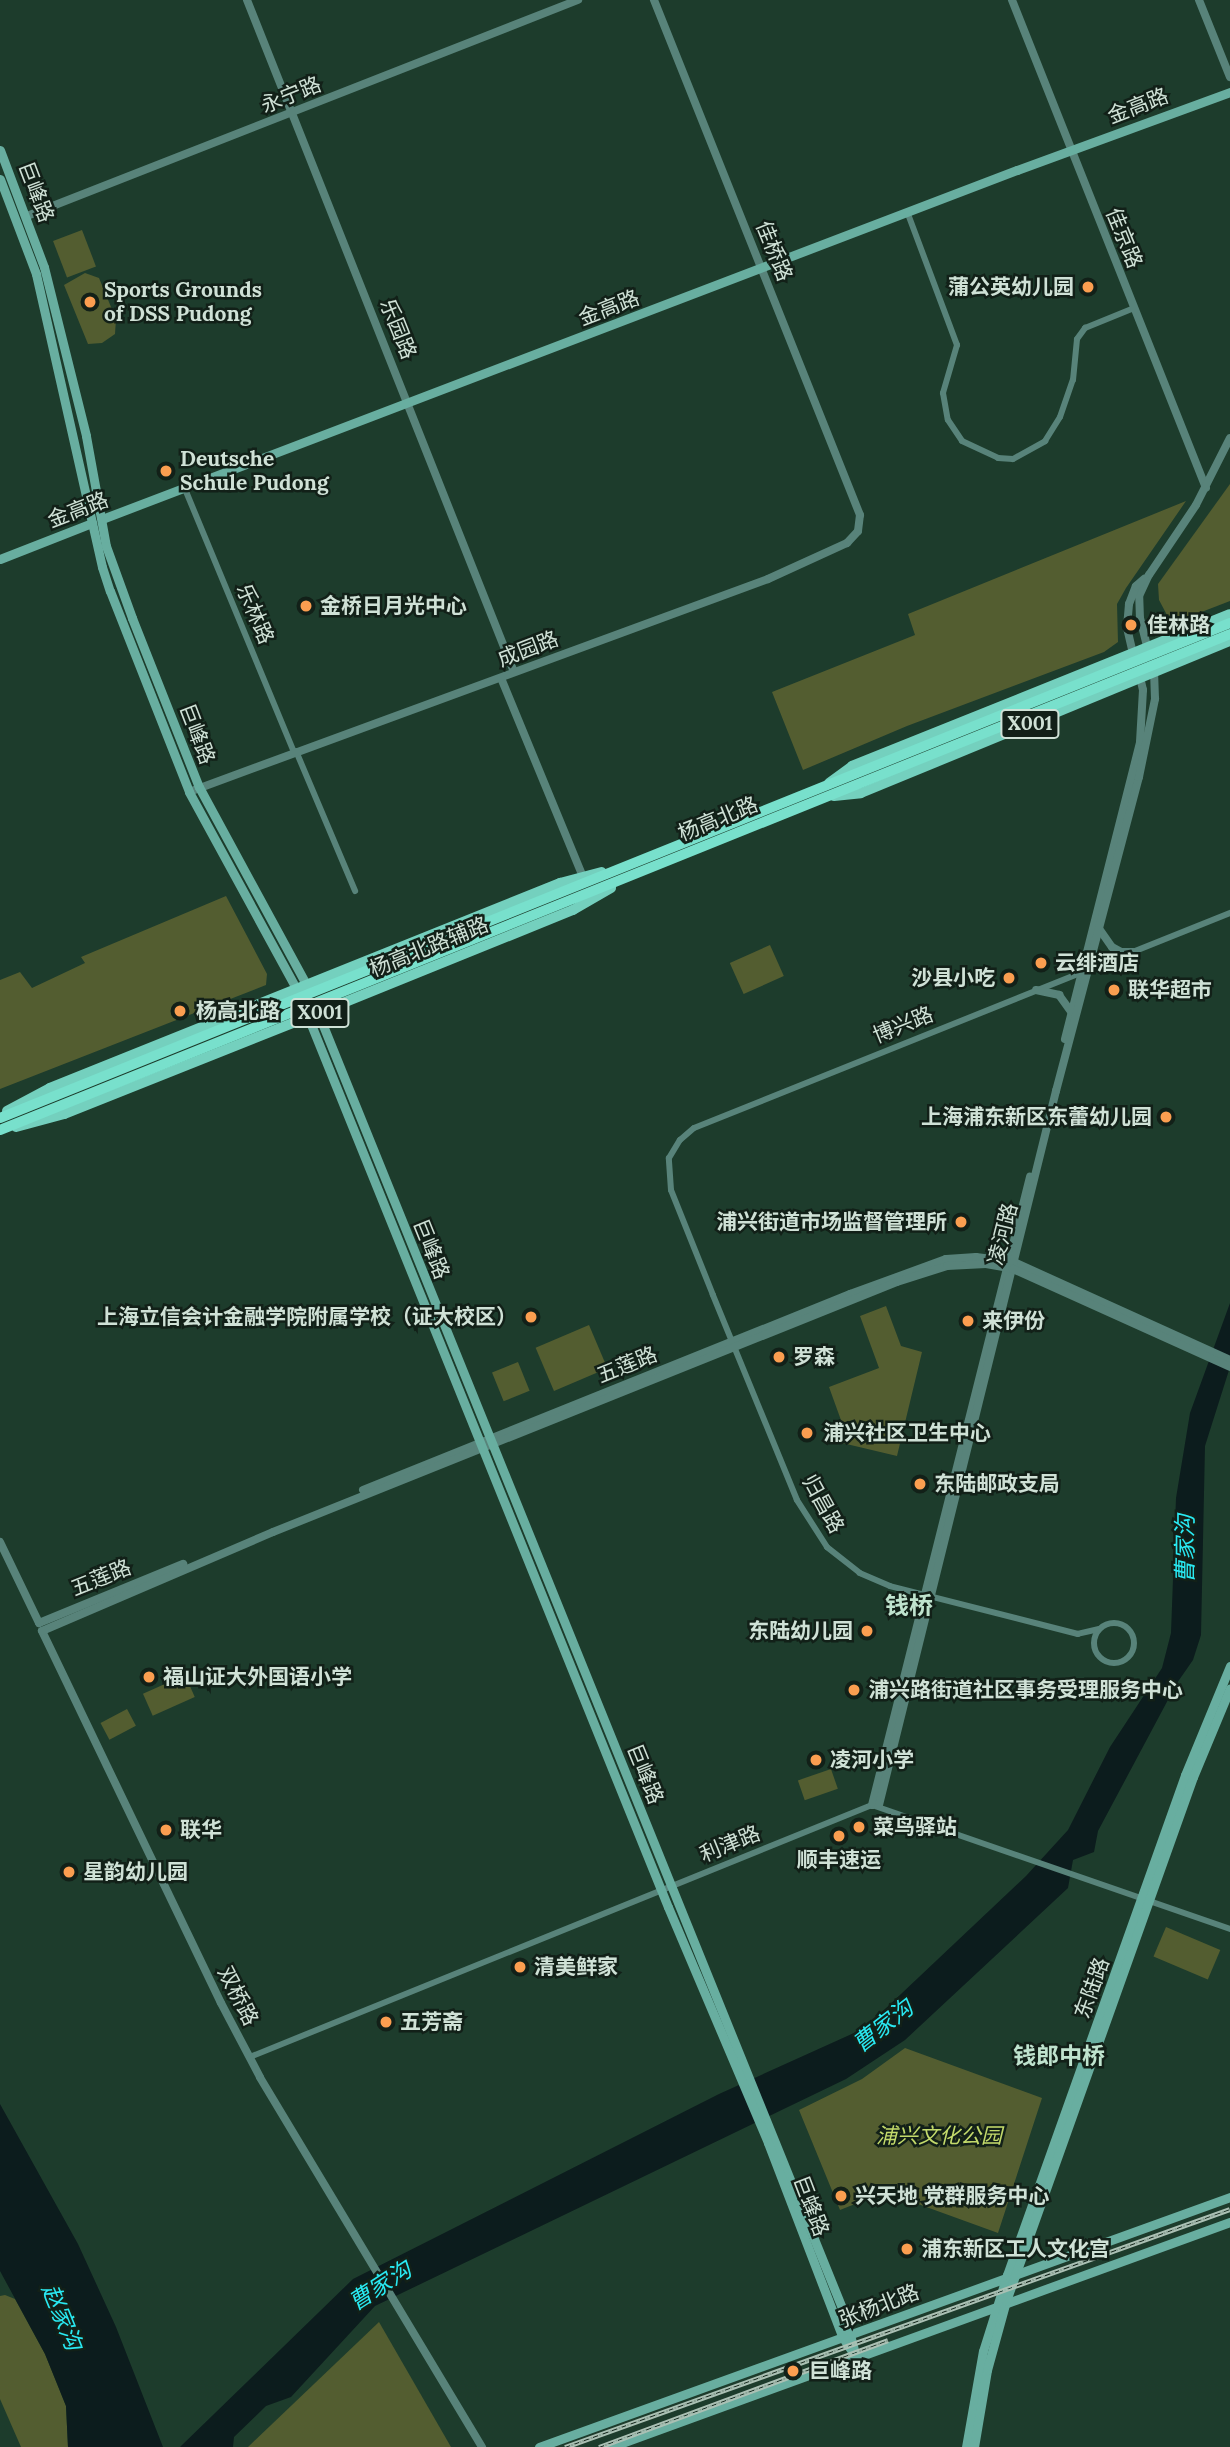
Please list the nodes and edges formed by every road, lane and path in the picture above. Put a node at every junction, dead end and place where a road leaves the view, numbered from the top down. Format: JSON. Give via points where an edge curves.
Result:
{"nodes":[{"id":1,"x":247,"y":0,"type":"edge"},
{"id":2,"x":578,"y":0,"type":"edge"},
{"id":3,"x":654,"y":0,"type":"edge"},
{"id":4,"x":1012,"y":0,"type":"edge"},
{"id":5,"x":1199,"y":0,"type":"edge"},
{"id":6,"x":1230,"y":77,"type":"edge"},
{"id":7,"x":1230,"y":92,"type":"edge"},
{"id":8,"x":292,"y":113,"type":"junction"},
{"id":9,"x":0,"y":150,"type":"edge"},
{"id":10,"x":1073,"y":150,"type":"junction"},
{"id":11,"x":0,"y":179,"type":"edge"},
{"id":12,"x":908,"y":214,"type":"junction"},
{"id":13,"x":27,"y":216,"type":"junction"},
{"id":14,"x":17,"y":220,"type":"junction"},
{"id":15,"x":762,"y":270,"type":"junction"},
{"id":16,"x":1134,"y":308,"type":"junction"},
{"id":17,"x":409,"y":404,"type":"junction"},
{"id":18,"x":1230,"y":438,"type":"edge"},
{"id":19,"x":1207,"y":485,"type":"junction"},
{"id":20,"x":184,"y":489,"type":"junction"},
{"id":21,"x":860,"y":515,"type":"joint"},
{"id":22,"x":102,"y":519,"type":"junction"},
{"id":23,"x":92,"y":523,"type":"junction"},
{"id":24,"x":0,"y":559,"type":"edge"},
{"id":25,"x":1149,"y":575,"type":"junction"},
{"id":26,"x":1230,"y":614,"type":"edge"},
{"id":27,"x":1230,"y":623,"type":"edge"},
{"id":28,"x":1230,"y":634,"type":"edge"},
{"id":29,"x":1230,"y":641,"type":"edge"},
{"id":30,"x":1147,"y":647,"type":"junction"},
{"id":31,"x":1133,"y":653,"type":"junction"},
{"id":32,"x":1155,"y":671,"type":"junction"},
{"id":33,"x":514,"y":672,"type":"junction"},
{"id":34,"x":1141,"y":677,"type":"junction"},
{"id":35,"x":501,"y":678,"type":"junction"},
{"id":36,"x":961,"y":737,"type":"junction"},
{"id":37,"x":295,"y":752,"type":"junction"},
{"id":38,"x":199,"y":787,"type":"junction"},
{"id":39,"x":825,"y":791,"type":"junction"},
{"id":40,"x":189,"y":792,"type":"junction"},
{"id":41,"x":630,"y":870,"type":"junction"},
{"id":42,"x":583,"y":877,"type":"junction"},
{"id":43,"x":355,"y":891,"type":"dead end"},
{"id":44,"x":1230,"y":913,"type":"edge"},
{"id":45,"x":1100,"y":930,"type":"junction"},
{"id":46,"x":1133,"y":952,"type":"junction"},
{"id":47,"x":1086,"y":971,"type":"junction"},
{"id":48,"x":301,"y":987,"type":"junction"},
{"id":49,"x":1036,"y":990,"type":"junction"},
{"id":50,"x":1072,"y":1013,"type":"junction"},
{"id":51,"x":313,"y":1015,"type":"junction"},
{"id":52,"x":82,"y":1091,"type":"junction"},
{"id":53,"x":0,"y":1116,"type":"edge"},
{"id":54,"x":0,"y":1131,"type":"edge"},
{"id":55,"x":672,"y":1149,"type":"joint"},
{"id":56,"x":1010,"y":1265,"type":"junction"},
{"id":57,"x":734,"y":1345,"type":"junction"},
{"id":58,"x":1200,"y":1350,"type":"junction"},
{"id":59,"x":1230,"y":1360,"type":"edge"},
{"id":60,"x":1230,"y":1367,"type":"edge"},
{"id":61,"x":487,"y":1444,"type":"junction"},
{"id":62,"x":0,"y":1542,"type":"edge"},
{"id":63,"x":928,"y":1596,"type":"junction"},
{"id":64,"x":41,"y":1627,"type":"junction"},
{"id":65,"x":1099,"y":1629,"type":"junction"},
{"id":66,"x":1078,"y":1634,"type":"junction"},
{"id":67,"x":1094,"y":1648,"type":"junction"},
{"id":68,"x":1230,"y":1666,"type":"edge"},
{"id":69,"x":1230,"y":1688,"type":"edge"},
{"id":70,"x":875,"y":1805,"type":"junction"},
{"id":71,"x":671,"y":1886,"type":"junction"},
{"id":72,"x":661,"y":1891,"type":"junction"},
{"id":73,"x":1146,"y":1900,"type":"junction"},
{"id":74,"x":1230,"y":1929,"type":"edge"},
{"id":75,"x":250,"y":2057,"type":"junction"},
{"id":76,"x":739,"y":2064,"type":"junction"},
{"id":77,"x":1230,"y":2197,"type":"edge"},
{"id":78,"x":1230,"y":2222,"type":"edge"},
{"id":79,"x":1012,"y":2274,"type":"junction"},
{"id":80,"x":1002,"y":2303,"type":"junction"},
{"id":81,"x":848,"y":2336,"type":"junction"},
{"id":82,"x":856,"y":2357,"type":"junction"},
{"id":83,"x":482,"y":2447,"type":"edge"},
{"id":84,"x":540,"y":2447,"type":"edge"},
{"id":85,"x":611,"y":2447,"type":"edge"},
{"id":86,"x":966,"y":2447,"type":"edge"},
{"id":87,"x":974,"y":2447,"type":"edge"}],
"edges":[{"from":1,"to":8,"type":"street","name":"乐园路"},
{"from":2,"to":8,"type":"street","name":"永宁路"},
{"from":3,"to":15,"type":"street","name":"佳桥路"},
{"from":4,"to":10,"type":"street","name":"佳京路"},
{"from":5,"to":6,"type":"street"},
{"from":7,"to":10,"type":"main road","name":"金高路"},
{"from":8,"to":13,"type":"street","name":"永宁路"},
{"from":8,"to":17,"type":"street","name":"乐园路"},
{"from":9,"to":13,"type":"main road","name":"巨峰路"},
{"from":10,"to":12,"type":"main road","name":"金高路"},
{"from":10,"to":16,"type":"street","name":"佳京路"},
{"from":10,"to":19,"type":"street","name":"佳京路"},
{"from":11,"to":14,"type":"main road","name":"巨峰路"},
{"from":12,"to":15,"type":"main road","name":"金高路"},
{"from":12,"to":16,"type":"street","via":[[957,345],[943,393],[948,419],[961,441],[998,458],[1013,459],[1045,441],[1060,417],[1073,380],[1077,339],[1085,328]]},
{"from":13,"to":14,"type":"street","name":"永宁路"},
{"from":13,"to":22,"type":"main road","name":"巨峰路","via":[[62,333]]},
{"from":14,"to":23,"type":"main road","name":"巨峰路","via":[[36,274]]},
{"from":15,"to":17,"type":"main road","name":"金高路"},
{"from":15,"to":21,"type":"street","name":"佳桥路"},
{"from":16,"to":19,"type":"street","name":"佳京路"},
{"from":17,"to":20,"type":"main road","name":"金高路"},
{"from":17,"to":33,"type":"street","name":"乐园路"},
{"from":18,"to":19,"type":"street"},
{"from":19,"to":25,"type":"street"},
{"from":20,"to":22,"type":"main road","name":"金高路"},
{"from":20,"to":37,"type":"street","name":"乐林路"},
{"from":21,"to":33,"type":"street","name":"成园路","via":[[853,539],[811,560]]},
{"from":22,"to":23,"type":"street","name":"金高路"},
{"from":22,"to":38,"type":"main road","name":"巨峰路","via":[[106,545],[132,618]]},
{"from":23,"to":24,"type":"main road","name":"金高路"},
{"from":23,"to":40,"type":"main road","name":"巨峰路","via":[[110,591]]},
{"from":25,"to":30,"type":"street","via":[[1139,596]]},
{"from":25,"to":31,"type":"street","via":[[1136,586],[1129,604],[1127,627]]},
{"from":26,"to":30,"type":"main road","name":"杨高北路","number":"X001"},
{"from":27,"to":36,"type":"highway","name":"杨高北路","number":"X001"},
{"from":28,"to":36,"type":"highway","name":"杨高北路","number":"X001"},
{"from":29,"to":32,"type":"main road","name":"杨高北路","number":"X001"},
{"from":30,"to":31,"type":"main road","name":"杨高北路","number":"X001"},
{"from":30,"to":32,"type":"street"},
{"from":31,"to":34,"type":"street"},
{"from":31,"to":39,"type":"main road","name":"杨高北路","number":"X001","via":[[852,766]]},
{"from":32,"to":34,"type":"main road","name":"杨高北路","number":"X001"},
{"from":32,"to":45,"type":"street","name":"凌河路","via":[[1147,743]]},
{"from":33,"to":35,"type":"street","name":"成园路"},
{"from":34,"to":39,"type":"main road","name":"杨高北路","number":"X001","via":[[861,793]]},
{"from":34,"to":47,"type":"street","name":"凌河路","via":[[1140,742]]},
{"from":35,"to":37,"type":"street","name":"成园路"},
{"from":35,"to":42,"type":"street"},
{"from":36,"to":39,"type":"highway","name":"杨高北路","number":"X001"},
{"from":37,"to":38,"type":"street","name":"成园路"},
{"from":37,"to":43,"type":"street","name":"乐林路"},
{"from":38,"to":40,"type":"street","name":"成园路"},
{"from":38,"to":48,"type":"main road","name":"巨峰路"},
{"from":39,"to":41,"type":"highway","name":"杨高北路","number":"X001"},
{"from":40,"to":48,"type":"main road","name":"巨峰路"},
{"from":41,"to":42,"type":"main road","name":"杨高北路辅路","number":"X001"},
{"from":41,"to":51,"type":"main road","name":"杨高北路辅路","number":"X001","via":[[573,910]]},
{"from":41,"to":52,"type":"highway","name":"杨高北路","number":"X001"},
{"from":42,"to":48,"type":"main road","name":"杨高北路辅路","number":"X001"},
{"from":44,"to":46,"type":"street","name":"博兴路"},
{"from":45,"to":46,"type":"street","via":[[1112,947]]},
{"from":45,"to":47,"type":"street","name":"凌河路"},
{"from":46,"to":47,"type":"street","name":"博兴路"},
{"from":47,"to":49,"type":"street","name":"博兴路"},
{"from":47,"to":50,"type":"street","name":"凌河路"},
{"from":47,"to":56,"type":"street","name":"凌河路"},
{"from":48,"to":51,"type":"main road","name":"巨峰路"},
{"from":48,"to":53,"type":"main road","name":"杨高北路辅路","number":"X001","via":[[50,1088]]},
{"from":49,"to":50,"type":"street","via":[[1059,995]]},
{"from":49,"to":55,"type":"street","name":"博兴路","via":[[694,1128]]},
{"from":50,"to":56,"type":"street","name":"凌河路"},
{"from":51,"to":54,"type":"main road","name":"杨高北路辅路","number":"X001","via":[[64,1114]]},
{"from":51,"to":61,"type":"main road","name":"巨峰路"},
{"from":52,"to":53,"type":"highway","name":"杨高北路","number":"X001"},
{"from":52,"to":54,"type":"highway","name":"杨高北路","number":"X001"},
{"from":55,"to":57,"type":"street","name":"归昌路","via":[[667,1168],[671,1189]]},
{"from":56,"to":57,"type":"street","name":"五莲路","via":[[966,1264],[928,1271]]},
{"from":56,"to":58,"type":"street","name":"五莲路"},
{"from":56,"to":63,"type":"street","name":"凌河路"},
{"from":57,"to":61,"type":"street","name":"五莲路"},
{"from":57,"to":63,"type":"street","name":"归昌路","via":[[797,1500],[822,1541],[860,1573]]},
{"from":58,"to":59,"type":"street","name":"五莲路"},
{"from":58,"to":60,"type":"street","name":"五莲路"},
{"from":61,"to":64,"type":"street","name":"五莲路"},
{"from":61,"to":71,"type":"main road","name":"巨峰路"},
{"from":61,"to":72,"type":"main road","name":"巨峰路"},
{"from":62,"to":64,"type":"street","name":"双桥路"},
{"from":63,"to":66,"type":"street","name":"归昌路"},
{"from":63,"to":70,"type":"street","name":"凌河路"},
{"from":64,"to":75,"type":"street","name":"双桥路"},
{"from":65,"to":66,"type":"street","name":"归昌路"},
{"from":65,"to":67,"type":"street"},
{"from":65,"to":67,"type":"street","name":"归昌路","via":[[1108,1623],[1124,1625],[1133,1637],[1133,1648],[1128,1657],[1114,1663],[1100,1657]]},
{"from":66,"to":67,"type":"street","name":"归昌路"},
{"from":68,"to":73,"type":"main road","name":"东陆路","via":[[1185,1774]]},
{"from":69,"to":73,"type":"main road","name":"东陆路"},
{"from":70,"to":71,"type":"street","name":"利津路"},
{"from":70,"to":73,"type":"street"},
{"from":71,"to":72,"type":"street","name":"利津路"},
{"from":71,"to":76,"type":"main road","name":"巨峰路"},
{"from":72,"to":75,"type":"street","name":"利津路"},
{"from":72,"to":76,"type":"main road","name":"巨峰路"},
{"from":73,"to":74,"type":"street"},
{"from":73,"to":79,"type":"main road","name":"东陆路"},
{"from":75,"to":83,"type":"street","name":"双桥路"},
{"from":76,"to":81,"type":"main road","name":"巨峰路"},
{"from":77,"to":79,"type":"main road","name":"张杨北路"},
{"from":78,"to":80,"type":"main road","name":"张杨北路"},
{"from":79,"to":80,"type":"main road","name":"东陆路"},
{"from":79,"to":81,"type":"main road","name":"张杨北路"},
{"from":80,"to":82,"type":"main road","name":"张杨北路"},
{"from":80,"to":86,"type":"main road","name":"东陆路","via":[[979,2368]]},
{"from":80,"to":87,"type":"main road","name":"东陆路"},
{"from":81,"to":82,"type":"main road","name":"巨峰路"},
{"from":81,"to":84,"type":"main road","name":"张杨北路"},
{"from":82,"to":85,"type":"main road","name":"张杨北路"}]}
